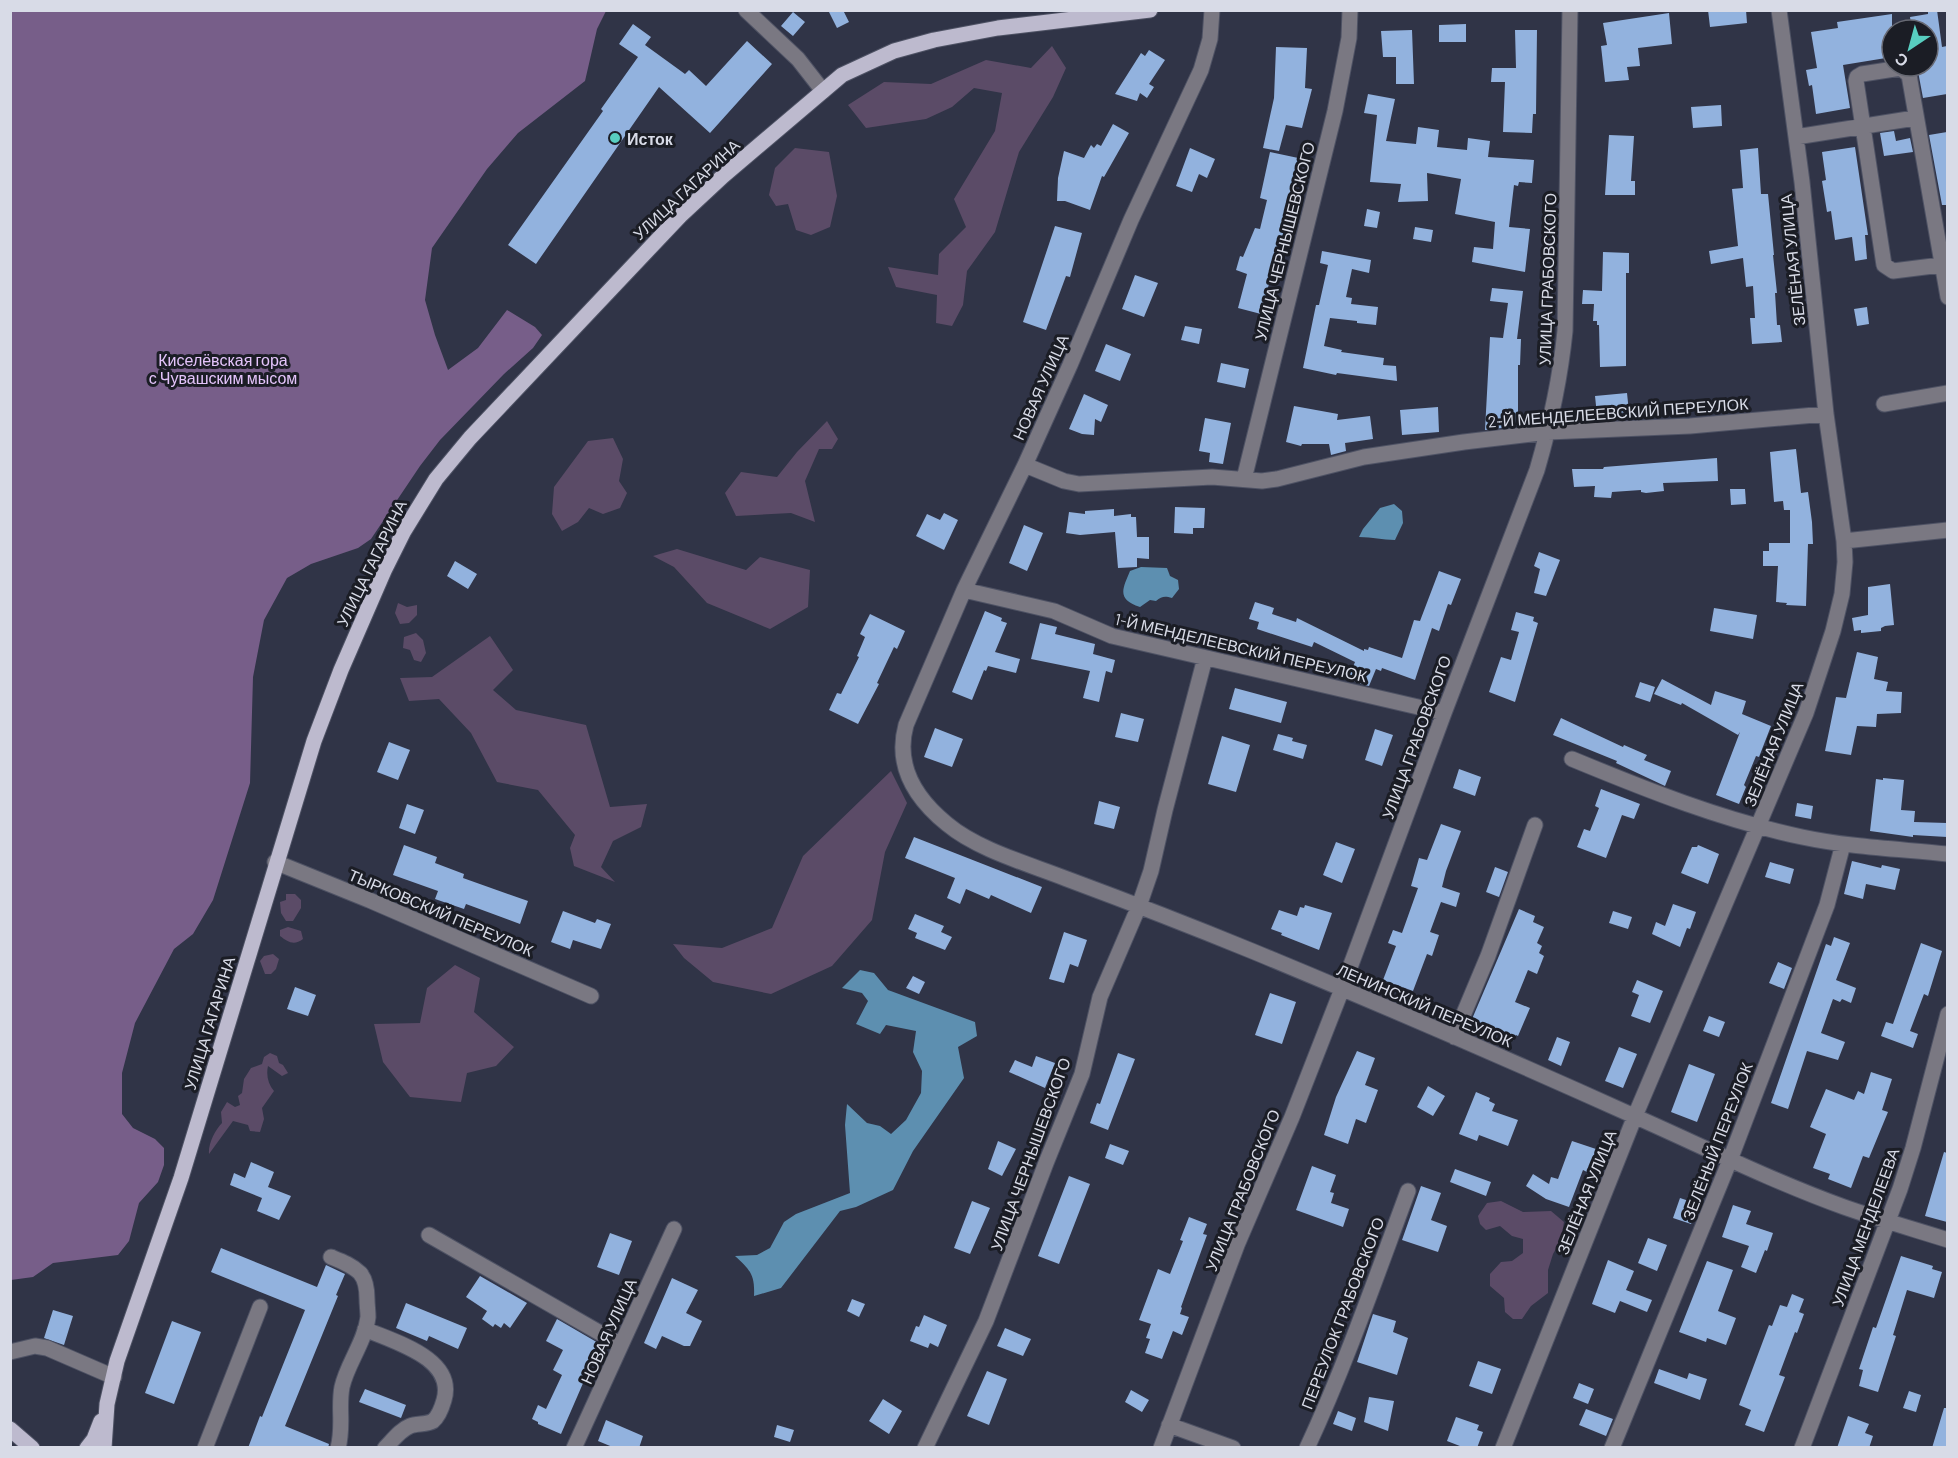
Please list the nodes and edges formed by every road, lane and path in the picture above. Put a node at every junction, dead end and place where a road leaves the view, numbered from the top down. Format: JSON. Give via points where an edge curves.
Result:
{"nodes":[{"id":1,"x":746,"y":10,"type":"edge"},
{"id":2,"x":1150,"y":10,"type":"edge"},
{"id":3,"x":1212,"y":10,"type":"edge"},
{"id":4,"x":1350,"y":10,"type":"edge"},
{"id":5,"x":1570,"y":10,"type":"edge"},
{"id":6,"x":1779,"y":10,"type":"edge"},
{"id":7,"x":823,"y":91,"type":"junction"},
{"id":8,"x":1915,"y":118,"type":"junction"},
{"id":9,"x":1862,"y":126,"type":"junction"},
{"id":10,"x":1796,"y":137,"type":"junction"},
{"id":11,"x":1941,"y":265,"type":"junction"},
{"id":12,"x":1947,"y":297,"type":"edge"},
{"id":13,"x":1947,"y":393,"type":"edge"},
{"id":14,"x":1884,"y":404,"type":"dead end"},
{"id":15,"x":1826,"y":414,"type":"junction"},
{"id":16,"x":1548,"y":432,"type":"junction"},
{"id":17,"x":1025,"y":465,"type":"junction"},
{"id":18,"x":1244,"y":479,"type":"junction"},
{"id":19,"x":1947,"y":530,"type":"edge"},
{"id":20,"x":1844,"y":541,"type":"junction"},
{"id":21,"x":964,"y":590,"type":"junction"},
{"id":22,"x":1205,"y":658,"type":"junction"},
{"id":23,"x":1444,"y":713,"type":"junction"},
{"id":24,"x":1572,"y":759,"type":"dead end"},
{"id":25,"x":908,"y":776,"type":"joint"},
{"id":26,"x":1535,"y":825,"type":"dead end"},
{"id":27,"x":1757,"y":827,"type":"junction"},
{"id":28,"x":1843,"y":844,"type":"junction"},
{"id":29,"x":1947,"y":854,"type":"edge"},
{"id":30,"x":275,"y":862,"type":"junction"},
{"id":31,"x":1139,"y":906,"type":"junction"},
{"id":32,"x":1342,"y":989,"type":"junction"},
{"id":33,"x":591,"y":996,"type":"dead end"},
{"id":34,"x":1947,"y":1014,"type":"edge"},
{"id":35,"x":1454,"y":1037,"type":"junction"},
{"id":36,"x":1635,"y":1116,"type":"junction"},
{"id":37,"x":1730,"y":1160,"type":"junction"},
{"id":38,"x":1408,"y":1191,"type":"dead end"},
{"id":39,"x":1888,"y":1222,"type":"junction"},
{"id":40,"x":674,"y":1229,"type":"dead end"},
{"id":41,"x":429,"y":1235,"type":"dead end"},
{"id":42,"x":1947,"y":1240,"type":"edge"},
{"id":43,"x":331,"y":1257,"type":"dead end"},
{"id":44,"x":260,"y":1307,"type":"dead end"},
{"id":45,"x":365,"y":1329,"type":"junction"},
{"id":46,"x":621,"y":1345,"type":"junction"},
{"id":47,"x":10,"y":1352,"type":"edge"},
{"id":48,"x":114,"y":1377,"type":"junction"},
{"id":49,"x":107,"y":1404,"type":"junction"},
{"id":50,"x":1169,"y":1425,"type":"junction"},
{"id":51,"x":10,"y":1429,"type":"edge"},
{"id":52,"x":31,"y":1446,"type":"edge"},
{"id":53,"x":87,"y":1448,"type":"edge"},
{"id":54,"x":104,"y":1448,"type":"edge"},
{"id":55,"x":205,"y":1448,"type":"edge"},
{"id":56,"x":338,"y":1448,"type":"edge"},
{"id":57,"x":385,"y":1448,"type":"edge"},
{"id":58,"x":574,"y":1448,"type":"edge"},
{"id":59,"x":925,"y":1448,"type":"edge"},
{"id":60,"x":1161,"y":1448,"type":"edge"},
{"id":61,"x":1233,"y":1448,"type":"edge"},
{"id":62,"x":1307,"y":1448,"type":"edge"},
{"id":63,"x":1503,"y":1448,"type":"edge"},
{"id":64,"x":1612,"y":1448,"type":"edge"},
{"id":65,"x":1802,"y":1448,"type":"edge"}],
"edges":[{"from":1,"to":7,"type":"street","via":[[798,59]]},
{"from":2,"to":7,"type":"main road","name":"УЛИЦА ГАГАРИНА","via":[[998,28],[934,40],[870,62],[842,75]]},
{"from":3,"to":17,"type":"street","name":"НОВАЯ УЛИЦА","via":[[1210,39],[1201,70]]},
{"from":4,"to":18,"type":"street","name":"УЛИЦА ЧЕРНЫШЕВСКОГО","via":[[1349,38],[1335,111]]},
{"from":5,"to":16,"type":"street","name":"УЛИЦА ГРАБОВСКОГО","via":[[1565,331]]},
{"from":6,"to":10,"type":"street","name":"ЗЕЛЁНАЯ УЛИЦА"},
{"from":7,"to":30,"type":"main road","name":"УЛИЦА ГАГАРИНА","via":[[680,216],[436,479],[404,531],[341,670]]},
{"from":8,"to":9,"type":"street"},
{"from":8,"to":9,"type":"street","via":[[1908,75],[1901,68],[1857,77]]},
{"from":8,"to":11,"type":"street"},
{"from":9,"to":10,"type":"street"},
{"from":9,"to":11,"type":"street","via":[[1884,265],[1893,271]]},
{"from":10,"to":15,"type":"street","name":"ЗЕЛЁНАЯ УЛИЦА"},
{"from":11,"to":12,"type":"street"},
{"from":13,"to":14,"type":"street"},
{"from":15,"to":16,"type":"street","name":"2-Й МЕНДЕЛЕЕВСКИЙ ПЕРЕУЛОК","via":[[1690,426]]},
{"from":15,"to":20,"type":"street","name":"ЗЕЛЁНАЯ УЛИЦА"},
{"from":16,"to":18,"type":"street","name":"2-Й МЕНДЕЛЕЕВСКИЙ ПЕРЕУЛОК","via":[[1400,451],[1276,479]]},
{"from":16,"to":23,"type":"street","name":"УЛИЦА ГРАБОВСКОГО"},
{"from":17,"to":18,"type":"street","name":"2-Й МЕНДЕЛЕЕВСКИЙ ПЕРЕУЛОК","via":[[1079,484]]},
{"from":17,"to":21,"type":"street","name":"НОВАЯ УЛИЦА"},
{"from":19,"to":20,"type":"street"},
{"from":20,"to":27,"type":"street","name":"ЗЕЛЁНАЯ УЛИЦА","via":[[1842,594],[1815,690]]},
{"from":21,"to":22,"type":"street","name":"1-Й МЕНДЕЛЕЕВСКИЙ ПЕРЕУЛОК","via":[[1054,611],[1112,636]]},
{"from":21,"to":25,"type":"street","name":"НОВАЯ УЛИЦА","via":[[906,725],[902,741]]},
{"from":22,"to":23,"type":"street","name":"1-Й МЕНДЕЛЕЕВСКИЙ ПЕРЕУЛОК"},
{"from":22,"to":31,"type":"street","name":"УЛИЦА ЧЕРНЫШЕВСКОГО"},
{"from":23,"to":32,"type":"street","name":"УЛИЦА ГРАБОВСКОГО"},
{"from":24,"to":27,"type":"street","via":[[1653,793]]},
{"from":25,"to":31,"type":"street","name":"ЛЕНИНСКИЙ ПЕРЕУЛОК","via":[[929,807],[963,835]]},
{"from":26,"to":35,"type":"street"},
{"from":27,"to":28,"type":"street"},
{"from":27,"to":36,"type":"street","name":"ЗЕЛЁНАЯ УЛИЦА"},
{"from":28,"to":29,"type":"street"},
{"from":28,"to":37,"type":"street","name":"ЗЕЛЁНЫЙ ПЕРЕУЛОК","via":[[1827,905]]},
{"from":30,"to":33,"type":"street","name":"ТЫРКОВСКИЙ ПЕРЕУЛОК"},
{"from":30,"to":48,"type":"main road","name":"УЛИЦА ГАГАРИНА","via":[[181,1178]]},
{"from":31,"to":32,"type":"street","name":"ЛЕНИНСКИЙ ПЕРЕУЛОК"},
{"from":31,"to":59,"type":"street","name":"УЛИЦА ЧЕРНЫШЕВСКОГО","via":[[1100,997],[1082,1074],[1005,1274]]},
{"from":32,"to":35,"type":"street","name":"ЛЕНИНСКИЙ ПЕРЕУЛОК"},
{"from":32,"to":50,"type":"street","name":"УЛИЦА ГРАБОВСКОГО","via":[[1237,1245]]},
{"from":34,"to":39,"type":"street","name":"УЛИЦА МЕНДЕЛЕЕВА","via":[[1913,1148]]},
{"from":35,"to":36,"type":"street","name":"ЛЕНИНСКИЙ ПЕРЕУЛОК"},
{"from":36,"to":37,"type":"street","name":"ЛЕНИНСКИЙ ПЕРЕУЛОК"},
{"from":36,"to":63,"type":"street","name":"ЗЕЛЁНАЯ УЛИЦА"},
{"from":37,"to":39,"type":"street","name":"ЛЕНИНСКИЙ ПЕРЕУЛОК"},
{"from":37,"to":64,"type":"street","name":"ЗЕЛЁНЫЙ ПЕРЕУЛОК"},
{"from":38,"to":62,"type":"street","name":"ПЕРЕУЛОК ГРАБОВСКОГО","via":[[1353,1342]]},
{"from":39,"to":42,"type":"street","name":"ЛЕНИНСКИЙ ПЕРЕУЛОК"},
{"from":39,"to":65,"type":"street","name":"УЛИЦА МЕНДЕЛЕЕВА"},
{"from":40,"to":46,"type":"street","name":"НОВАЯ УЛИЦА"},
{"from":41,"to":46,"type":"street"},
{"from":43,"to":45,"type":"street","via":[[350,1265],[364,1279],[368,1317]]},
{"from":44,"to":55,"type":"street"},
{"from":45,"to":56,"type":"street","via":[[342,1386]]},
{"from":45,"to":57,"type":"street","via":[[424,1355],[437,1367],[445,1384],[438,1415],[432,1421],[409,1426]]},
{"from":46,"to":58,"type":"street","name":"НОВАЯ УЛИЦА"},
{"from":47,"to":48,"type":"street","via":[[35,1346],[47,1348]]},
{"from":48,"to":49,"type":"main road","name":"УЛИЦА ГАГАРИНА"},
{"from":49,"to":53,"type":"main road"},
{"from":49,"to":54,"type":"main road","name":"УЛИЦА ГАГАРИНА"},
{"from":50,"to":60,"type":"street","name":"УЛИЦА ГРАБОВСКОГО"},
{"from":50,"to":61,"type":"street"},
{"from":51,"to":52,"type":"main road"}]}
